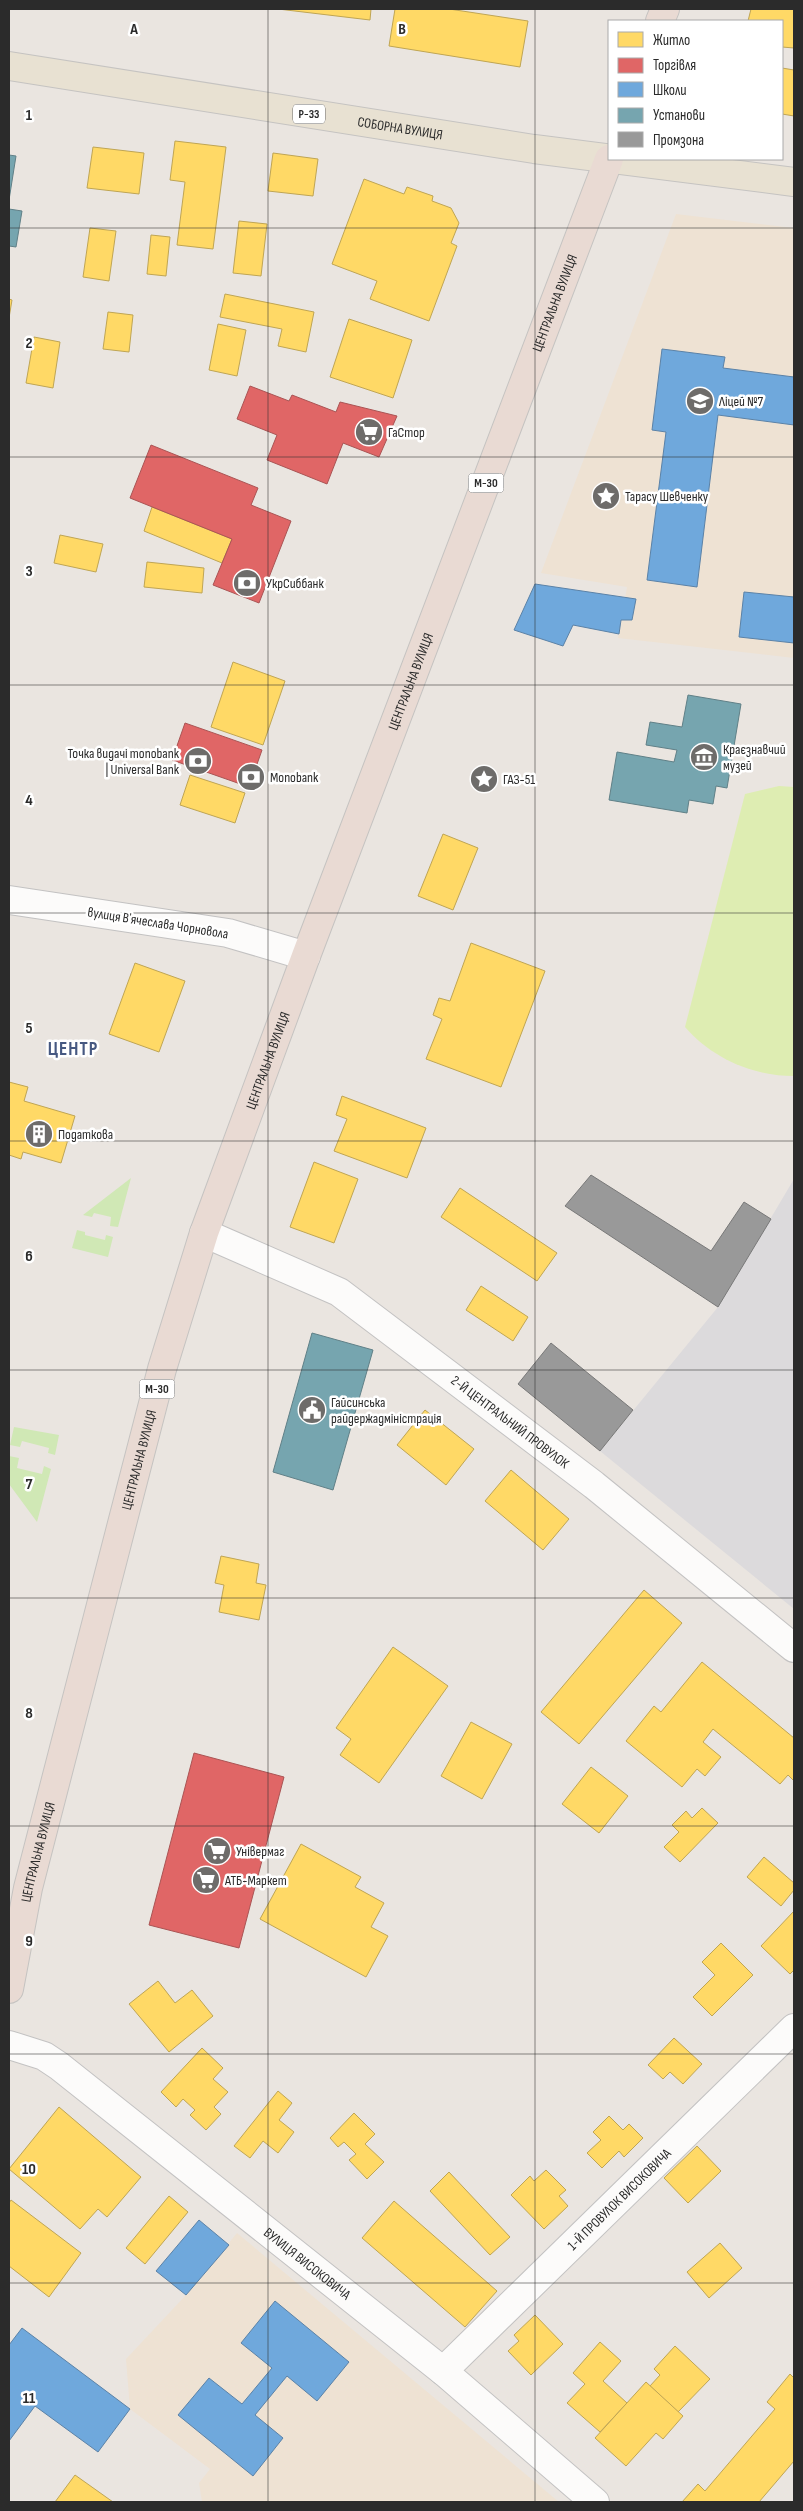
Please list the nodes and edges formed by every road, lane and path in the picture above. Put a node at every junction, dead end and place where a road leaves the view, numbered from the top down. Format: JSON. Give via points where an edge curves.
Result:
{"nodes":[{"id":1,"x":9,"y":66,"type":"edge"},
{"id":2,"x":608,"y":159,"type":"edge"},
{"id":3,"x":609,"y":160,"type":"edge"},
{"id":4,"x":617,"y":160,"type":"edge"},
{"id":5,"x":794,"y":182,"type":"edge"},
{"id":6,"x":9,"y":900,"type":"edge"},
{"id":7,"x":306,"y":956,"type":"junction"},
{"id":8,"x":204,"y":1233,"type":"junction"},
{"id":9,"x":794,"y":1648,"type":"edge"},
{"id":10,"x":15,"y":1926,"type":"edge"},
{"id":11,"x":9,"y":1989,"type":"edge"},
{"id":12,"x":794,"y":2028,"type":"edge"},
{"id":13,"x":9,"y":2045,"type":"edge"},
{"id":14,"x":443,"y":2371,"type":"junction"},
{"id":15,"x":595,"y":2502,"type":"edge"}],
"edges":[{"from":1,"to":2,"type":"main road","name":"СОБОРНА ВУЛИЦЯ","number":"Р-33"},
{"from":3,"to":7,"type":"highway","name":"ЦЕНТРАЛЬНА ВУЛИЦЯ","number":"М-30"},
{"from":4,"to":5,"type":"main road","name":"СОБОРНА ВУЛИЦЯ","number":"Р-33"},
{"from":6,"to":7,"type":"street","name":"вулиця Вʼячеслава Чорновола","via":[[228,932]]},
{"from":7,"to":8,"type":"highway","name":"ЦЕНТРАЛЬНА ВУЛИЦЯ","number":"М-30"},
{"from":8,"to":9,"type":"street","name":"2-Й ЦЕНТРАЛЬНИЙ ПРОВУЛОК","via":[[339,1292],[594,1485]]},
{"from":8,"to":10,"type":"highway","name":"ЦЕНТРАЛЬНА ВУЛИЦЯ","number":"М-30","via":[[162,1369],[28,1888]]},
{"from":10,"to":11,"type":"highway","name":"ЦЕНТРАЛЬНА ВУЛИЦЯ","number":"М-30"},
{"from":12,"to":14,"type":"street","name":"1-Й ПРОВУЛОК ВИСОКОВИЧА"},
{"from":13,"to":14,"type":"street","name":"ВУЛИЦЯ ВИСОКОВИЧА","via":[[44,2056],[59,2066]]},
{"from":14,"to":15,"type":"street","name":"ВУЛИЦЯ ВИСОКОВИЧА"}]}
